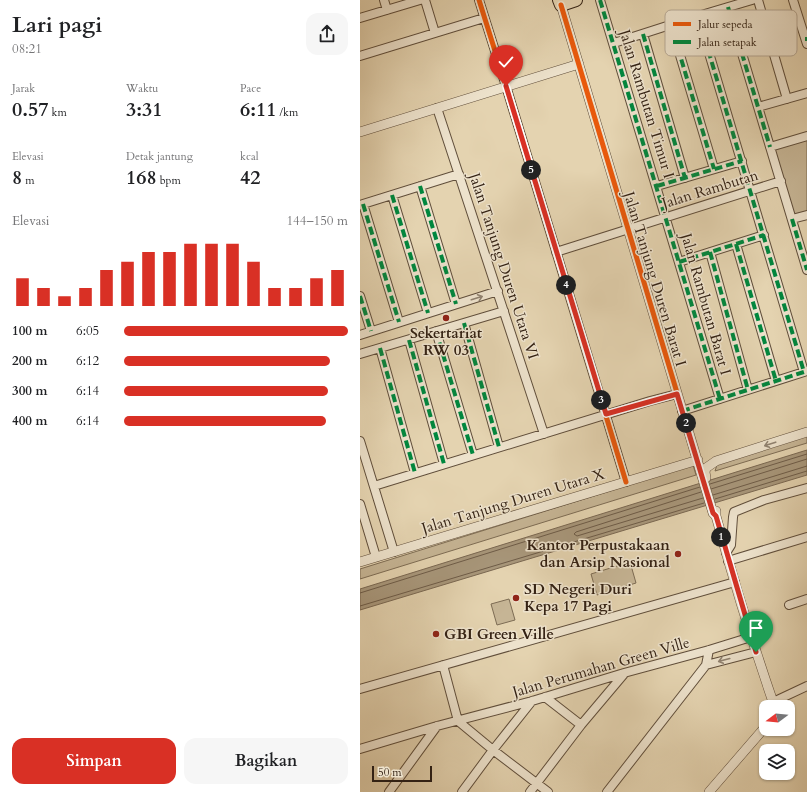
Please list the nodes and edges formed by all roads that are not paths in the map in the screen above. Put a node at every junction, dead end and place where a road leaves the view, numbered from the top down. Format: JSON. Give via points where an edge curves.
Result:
{"nodes":[{"id":1,"x":384,"y":0,"type":"edge"},
{"id":2,"x":420,"y":0,"type":"edge"},
{"id":3,"x":425,"y":0,"type":"edge"},
{"id":4,"x":478,"y":0,"type":"edge"},
{"id":5,"x":576,"y":0,"type":"edge"},
{"id":6,"x":600,"y":0,"type":"edge"},
{"id":7,"x":752,"y":0,"type":"edge"},
{"id":8,"x":758,"y":0,"type":"edge"},
{"id":9,"x":793,"y":0,"type":"edge"},
{"id":10,"x":560,"y":2,"type":"edge"},
{"id":11,"x":728,"y":7,"type":"junction"},
{"id":12,"x":387,"y":10,"type":"junction"},
{"id":13,"x":718,"y":10,"type":"edge"},
{"id":14,"x":729,"y":10,"type":"edge"},
{"id":15,"x":761,"y":10,"type":"edge"},
{"id":16,"x":796,"y":10,"type":"edge"},
{"id":17,"x":797,"y":13,"type":"edge"},
{"id":18,"x":360,"y":18,"type":"edge"},
{"id":19,"x":484,"y":18,"type":"junction"},
{"id":20,"x":665,"y":27,"type":"edge"},
{"id":21,"x":436,"y":33,"type":"junction"},
{"id":22,"x":643,"y":34,"type":"junction"},
{"id":23,"x":806,"y":41,"type":"edge"},
{"id":24,"x":614,"y":43,"type":"junction"},
{"id":25,"x":360,"y":56,"type":"edge"},
{"id":26,"x":680,"y":56,"type":"edge"},
{"id":27,"x":710,"y":56,"type":"edge"},
{"id":28,"x":743,"y":56,"type":"edge"},
{"id":29,"x":775,"y":56,"type":"edge"},
{"id":30,"x":579,"y":64,"type":"junction"},
{"id":31,"x":506,"y":86,"type":"junction"},
{"id":32,"x":807,"y":93,"type":"edge"},
{"id":33,"x":787,"y":98,"type":"junction"},
{"id":34,"x":758,"y":107,"type":"junction"},
{"id":35,"x":437,"y":108,"type":"junction"},
{"id":36,"x":360,"y":132,"type":"edge"},
{"id":37,"x":807,"y":136,"type":"edge"},
{"id":38,"x":770,"y":147,"type":"junction"},
{"id":39,"x":742,"y":161,"type":"junction"},
{"id":40,"x":714,"y":169,"type":"junction"},
{"id":41,"x":459,"y":174,"type":"junction"},
{"id":42,"x":685,"y":178,"type":"junction"},
{"id":43,"x":781,"y":181,"type":"junction"},
{"id":44,"x":420,"y":186,"type":"junction"},
{"id":45,"x":657,"y":186,"type":"junction"},
{"id":46,"x":750,"y":191,"type":"junction"},
{"id":47,"x":392,"y":195,"type":"junction"},
{"id":48,"x":362,"y":204,"type":"edge"},
{"id":49,"x":807,"y":215,"type":"edge"},
{"id":50,"x":666,"y":217,"type":"junction"},
{"id":51,"x":792,"y":219,"type":"junction"},
{"id":52,"x":627,"y":229,"type":"junction"},
{"id":53,"x":764,"y":235,"type":"junction"},
{"id":54,"x":736,"y":244,"type":"junction"},
{"id":55,"x":556,"y":252,"type":"junction"},
{"id":56,"x":710,"y":252,"type":"junction"},
{"id":57,"x":679,"y":262,"type":"junction"},
{"id":58,"x":806,"y":266,"type":"edge"},
{"id":59,"x":498,"y":292,"type":"junction"},
{"id":60,"x":360,"y":296,"type":"edge"},
{"id":61,"x":456,"y":304,"type":"junction"},
{"id":62,"x":504,"y":311,"type":"junction"},
{"id":63,"x":428,"y":313,"type":"junction"},
{"id":64,"x":399,"y":322,"type":"junction"},
{"id":65,"x":464,"y":323,"type":"junction"},
{"id":66,"x":371,"y":331,"type":"junction"},
{"id":67,"x":436,"y":331,"type":"junction"},
{"id":68,"x":360,"y":335,"type":"edge"},
{"id":69,"x":409,"y":340,"type":"junction"},
{"id":70,"x":380,"y":348,"type":"junction"},
{"id":71,"x":360,"y":354,"type":"edge"},
{"id":72,"x":806,"y":372,"type":"edge"},
{"id":73,"x":776,"y":381,"type":"junction"},
{"id":74,"x":748,"y":390,"type":"junction"},
{"id":75,"x":677,"y":394,"type":"junction"},
{"id":76,"x":720,"y":399,"type":"junction"},
{"id":77,"x":682,"y":411,"type":"junction"},
{"id":78,"x":606,"y":414,"type":"junction"},
{"id":79,"x":807,"y":432,"type":"edge"},
{"id":80,"x":544,"y":434,"type":"junction"},
{"id":81,"x":360,"y":441,"type":"edge"},
{"id":82,"x":499,"y":447,"type":"junction"},
{"id":83,"x":473,"y":455,"type":"junction"},
{"id":84,"x":697,"y":458,"type":"junction"},
{"id":85,"x":716,"y":460,"type":"junction"},
{"id":86,"x":444,"y":464,"type":"junction"},
{"id":87,"x":415,"y":473,"type":"junction"},
{"id":88,"x":703,"y":473,"type":"junction"},
{"id":89,"x":626,"y":482,"type":"junction"},
{"id":90,"x":374,"y":486,"type":"junction"},
{"id":91,"x":807,"y":488,"type":"edge"},
{"id":92,"x":360,"y":504,"type":"edge"},
{"id":93,"x":807,"y":537,"type":"edge"},
{"id":94,"x":394,"y":552,"type":"junction"},
{"id":95,"x":376,"y":557,"type":"junction"},
{"id":96,"x":727,"y":557,"type":"junction"},
{"id":97,"x":360,"y":562,"type":"edge"},
{"id":98,"x":734,"y":582,"type":"junction"},
{"id":99,"x":807,"y":599,"type":"edge"},
{"id":100,"x":789,"y":604,"type":"dead end"},
{"id":101,"x":751,"y":637,"type":"junction"},
{"id":102,"x":709,"y":650,"type":"junction"},
{"id":103,"x":756,"y":652,"type":"junction"},
{"id":104,"x":443,"y":665,"type":"junction"},
{"id":105,"x":706,"y":665,"type":"junction"},
{"id":106,"x":624,"y":673,"type":"junction"},
{"id":107,"x":807,"y":686,"type":"edge"},
{"id":108,"x":360,"y":689,"type":"edge"},
{"id":109,"x":545,"y":697,"type":"junction"},
{"id":110,"x":771,"y":700,"type":"edge"},
{"id":111,"x":782,"y":700,"type":"edge"},
{"id":112,"x":532,"y":701,"type":"junction"},
{"id":113,"x":458,"y":721,"type":"junction"},
{"id":114,"x":581,"y":725,"type":"junction"},
{"id":115,"x":437,"y":726,"type":"junction"},
{"id":116,"x":759,"y":734,"type":"edge"},
{"id":117,"x":360,"y":749,"type":"edge"},
{"id":118,"x":493,"y":750,"type":"junction"},
{"id":119,"x":536,"y":783,"type":"junction"},
{"id":120,"x":389,"y":792,"type":"edge"},
{"id":121,"x":462,"y":792,"type":"edge"},
{"id":122,"x":530,"y":792,"type":"edge"},
{"id":123,"x":548,"y":792,"type":"edge"},
{"id":124,"x":607,"y":792,"type":"edge"},
{"id":125,"x":709,"y":792,"type":"edge"}],
"edges":[{"from":1,"to":12,"type":"street"},
{"from":2,"to":12,"type":"street"},
{"from":3,"to":21,"type":"street"},
{"from":4,"to":19,"type":"street"},
{"from":5,"to":10,"type":"main road"},
{"from":6,"to":24,"type":"street","name":"Jalan Rambutan Timur I"},
{"from":7,"to":11,"type":"street"},
{"from":8,"to":15,"type":"street"},
{"from":9,"to":16,"type":"street"},
{"from":10,"to":30,"type":"street","name":"Jalan Tanjung Duren Barat I"},
{"from":11,"to":13,"type":"street"},
{"from":11,"to":14,"type":"street"},
{"from":12,"to":18,"type":"street"},
{"from":17,"to":23,"type":"street"},
{"from":19,"to":21,"type":"street"},
{"from":19,"to":31,"type":"street"},
{"from":20,"to":22,"type":"street"},
{"from":21,"to":25,"type":"street"},
{"from":22,"to":24,"type":"street"},
{"from":22,"to":42,"type":"street"},
{"from":24,"to":45,"type":"street","name":"Jalan Rambutan Timur I"},
{"from":26,"to":40,"type":"street"},
{"from":27,"to":39,"type":"street"},
{"from":28,"to":34,"type":"street"},
{"from":29,"to":33,"type":"street"},
{"from":30,"to":31,"type":"street"},
{"from":30,"to":52,"type":"street","name":"Jalan Tanjung Duren Barat I"},
{"from":31,"to":35,"type":"street"},
{"from":31,"to":55,"type":"street"},
{"from":32,"to":33,"type":"street"},
{"from":33,"to":34,"type":"street"},
{"from":34,"to":38,"type":"street"},
{"from":35,"to":36,"type":"street"},
{"from":35,"to":41,"type":"street","name":"Jalan Tanjung Duren Utara VI"},
{"from":37,"to":38,"type":"street"},
{"from":38,"to":43,"type":"street"},
{"from":39,"to":40,"type":"street"},
{"from":39,"to":46,"type":"street"},
{"from":40,"to":42,"type":"street"},
{"from":41,"to":44,"type":"street"},
{"from":41,"to":59,"type":"street","name":"Jalan Tanjung Duren Utara VI"},
{"from":42,"to":45,"type":"street"},
{"from":43,"to":46,"type":"street","name":"Jalan Rambutan"},
{"from":43,"to":51,"type":"street"},
{"from":44,"to":47,"type":"street"},
{"from":44,"to":61,"type":"street"},
{"from":45,"to":50,"type":"street","name":"Jalan Rambutan Timur I"},
{"from":46,"to":50,"type":"street","name":"Jalan Rambutan"},
{"from":46,"to":53,"type":"street"},
{"from":47,"to":48,"type":"street"},
{"from":47,"to":63,"type":"street"},
{"from":48,"to":64,"type":"street"},
{"from":49,"to":51,"type":"street"},
{"from":50,"to":52,"type":"street","name":"Jalan Rambutan"},
{"from":50,"to":57,"type":"street","name":"Jalan Rambutan Barat I"},
{"from":51,"to":58,"type":"street"},
{"from":52,"to":55,"type":"street","name":"Jalan Rambutan"},
{"from":52,"to":75,"type":"street","name":"Jalan Tanjung Duren Barat I"},
{"from":53,"to":54,"type":"street"},
{"from":53,"to":72,"type":"street"},
{"from":54,"to":56,"type":"street"},
{"from":54,"to":73,"type":"street"},
{"from":55,"to":78,"type":"street"},
{"from":56,"to":57,"type":"street"},
{"from":56,"to":74,"type":"street"},
{"from":57,"to":76,"type":"street","name":"Jalan Rambutan Barat I"},
{"from":61,"to":59,"type":"street","one_way":true},
{"from":59,"to":62,"type":"street","name":"Jalan Tanjung Duren Utara VI"},
{"from":60,"to":66,"type":"street"},
{"from":61,"to":63,"type":"street"},
{"from":62,"to":65,"type":"street"},
{"from":62,"to":80,"type":"street","name":"Jalan Tanjung Duren Utara VI"},
{"from":63,"to":64,"type":"street"},
{"from":64,"to":66,"type":"street"},
{"from":65,"to":67,"type":"street"},
{"from":65,"to":82,"type":"street"},
{"from":66,"to":68,"type":"street"},
{"from":67,"to":69,"type":"street"},
{"from":67,"to":83,"type":"street"},
{"from":69,"to":70,"type":"street"},
{"from":69,"to":86,"type":"street"},
{"from":70,"to":71,"type":"street"},
{"from":70,"to":87,"type":"street"},
{"from":72,"to":73,"type":"street"},
{"from":73,"to":74,"type":"street"},
{"from":74,"to":76,"type":"street"},
{"from":75,"to":77,"type":"street","name":"Jalan Tanjung Duren Barat I"},
{"from":75,"to":78,"type":"street"},
{"from":76,"to":77,"type":"street"},
{"from":77,"to":84,"type":"street","name":"Jalan Tanjung Duren Barat I"},
{"from":78,"to":80,"type":"street"},
{"from":78,"to":89,"type":"street"},
{"from":79,"to":85,"type":"street","one_way":true},
{"from":80,"to":82,"type":"street"},
{"from":81,"to":90,"type":"street"},
{"from":82,"to":83,"type":"street"},
{"from":83,"to":86,"type":"street"},
{"from":84,"to":85,"type":"street"},
{"from":84,"to":88,"type":"street","name":"Jalan Tanjung Duren Barat I"},
{"from":84,"to":89,"type":"street","name":"Jalan Tanjung Duren Utara X"},
{"from":85,"to":88,"type":"street"},
{"from":86,"to":87,"type":"street"},
{"from":87,"to":90,"type":"street"},
{"from":88,"to":96,"type":"street","name":"Jalan Tanjung Duren Barat I"},
{"from":89,"to":94,"type":"street","name":"Jalan Tanjung Duren Utara X"},
{"from":90,"to":94,"type":"street"},
{"from":91,"to":96,"type":"street","via":[[764,500],[734,512],[731,545]]},
{"from":92,"to":95,"type":"street"},
{"from":93,"to":96,"type":"street"},
{"from":94,"to":95,"type":"street","name":"Jalan Tanjung Duren Utara X"},
{"from":95,"to":97,"type":"street","name":"Jalan Tanjung Duren Utara X"},
{"from":96,"to":98,"type":"street","name":"Jalan Tanjung Duren Barat I"},
{"from":98,"to":101,"type":"street","name":"Jalan Tanjung Duren Barat I"},
{"from":98,"to":104,"type":"street"},
{"from":99,"to":100,"type":"street"},
{"from":101,"to":102,"type":"street","name":"Jalan Perumahan Green Ville"},
{"from":101,"to":103,"type":"street","name":"Jalan Tanjung Duren Barat I"},
{"from":102,"to":105,"type":"street"},
{"from":102,"to":106,"type":"street","name":"Jalan Perumahan Green Ville"},
{"from":103,"to":105,"type":"street","name":"Jalan Perumahan Green Ville","one_way":true},
{"from":103,"to":110,"type":"street","name":"Jalan Tanjung Duren Barat I"},
{"from":104,"to":108,"type":"street"},
{"from":104,"to":113,"type":"street"},
{"from":105,"to":124,"type":"street"},
{"from":106,"to":109,"type":"street","name":"Jalan Perumahan Green Ville"},
{"from":106,"to":114,"type":"street"},
{"from":107,"to":111,"type":"street"},
{"from":109,"to":112,"type":"street","name":"Jalan Perumahan Green Ville"},
{"from":109,"to":114,"type":"street"},
{"from":112,"to":113,"type":"street","name":"Jalan Perumahan Green Ville"},
{"from":112,"to":118,"type":"street"},
{"from":113,"to":115,"type":"street","name":"Jalan Perumahan Green Ville"},
{"from":113,"to":118,"type":"street"},
{"from":114,"to":119,"type":"street"},
{"from":115,"to":117,"type":"street","name":"Jalan Perumahan Green Ville"},
{"from":115,"to":120,"type":"street"},
{"from":116,"to":125,"type":"street"},
{"from":118,"to":119,"type":"street"},
{"from":118,"to":121,"type":"street"},
{"from":119,"to":122,"type":"street"},
{"from":119,"to":123,"type":"street"}]}
